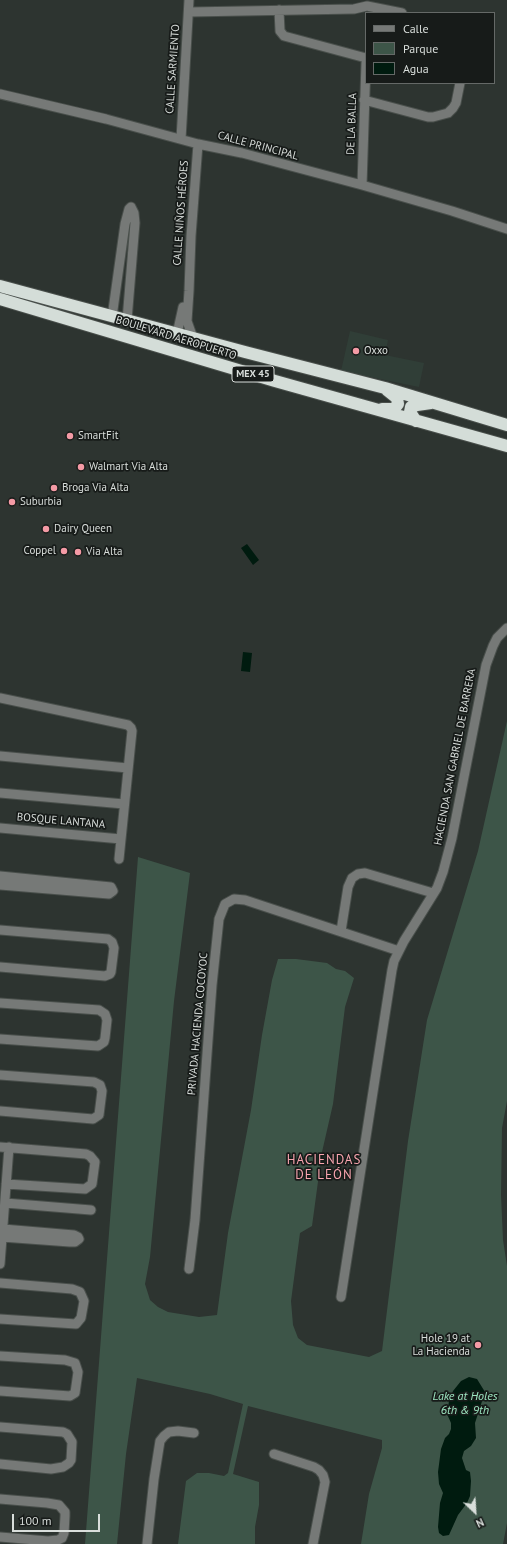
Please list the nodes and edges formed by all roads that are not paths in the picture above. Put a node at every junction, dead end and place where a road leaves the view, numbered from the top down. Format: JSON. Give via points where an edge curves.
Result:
{"nodes":[{"id":1,"x":189,"y":0,"type":"edge"},
{"id":2,"x":367,"y":6,"type":"edge"},
{"id":3,"x":279,"y":10,"type":"junction"},
{"id":4,"x":189,"y":12,"type":"junction"},
{"id":5,"x":397,"y":12,"type":"edge"},
{"id":6,"x":365,"y":58,"type":"edge"},
{"id":7,"x":365,"y":82,"type":"edge"},
{"id":8,"x":460,"y":84,"type":"edge"},
{"id":9,"x":0,"y":94,"type":"edge"},
{"id":10,"x":364,"y":100,"type":"junction"},
{"id":11,"x":181,"y":139,"type":"junction"},
{"id":12,"x":198,"y":144,"type":"junction"},
{"id":13,"x":362,"y":185,"type":"junction"},
{"id":14,"x":507,"y":229,"type":"edge"},
{"id":15,"x":189,"y":283,"type":"junction"},
{"id":16,"x":0,"y":286,"type":"edge"},
{"id":17,"x":0,"y":299,"type":"edge"},
{"id":18,"x":112,"y":317,"type":"junction"},
{"id":19,"x":127,"y":320,"type":"junction"},
{"id":20,"x":177,"y":334,"type":"junction"},
{"id":21,"x":193,"y":338,"type":"junction"},
{"id":22,"x":385,"y":388,"type":"junction"},
{"id":23,"x":436,"y":403,"type":"junction"},
{"id":24,"x":371,"y":408,"type":"junction"},
{"id":25,"x":416,"y":421,"type":"junction"},
{"id":26,"x":507,"y":426,"type":"edge"},
{"id":27,"x":507,"y":446,"type":"edge"},
{"id":28,"x":507,"y":628,"type":"edge"},
{"id":29,"x":0,"y":699,"type":"edge"},
{"id":30,"x":0,"y":756,"type":"edge"},
{"id":31,"x":128,"y":768,"type":"junction"},
{"id":32,"x":0,"y":793,"type":"edge"},
{"id":33,"x":124,"y":804,"type":"junction"},
{"id":34,"x":0,"y":828,"type":"edge"},
{"id":35,"x":121,"y":839,"type":"junction"},
{"id":36,"x":119,"y":859,"type":"dead end"},
{"id":37,"x":0,"y":876,"type":"edge"},
{"id":38,"x":0,"y":884,"type":"edge"},
{"id":39,"x":433,"y":894,"type":"junction"},
{"id":40,"x":0,"y":930,"type":"edge"},
{"id":41,"x":341,"y":931,"type":"junction"},
{"id":42,"x":399,"y":951,"type":"junction"},
{"id":43,"x":0,"y":967,"type":"edge"},
{"id":44,"x":0,"y":1003,"type":"edge"},
{"id":45,"x":0,"y":1039,"type":"edge"},
{"id":46,"x":0,"y":1074,"type":"edge"},
{"id":47,"x":0,"y":1111,"type":"edge"},
{"id":48,"x":5,"y":1147,"type":"edge"},
{"id":49,"x":6,"y":1184,"type":"junction"},
{"id":50,"x":5,"y":1203,"type":"junction"},
{"id":51,"x":91,"y":1210,"type":"dead end"},
{"id":52,"x":3,"y":1233,"type":"junction"},
{"id":53,"x":0,"y":1264,"type":"edge"},
{"id":54,"x":189,"y":1269,"type":"dead end"},
{"id":55,"x":0,"y":1283,"type":"edge"},
{"id":56,"x":341,"y":1297,"type":"dead end"},
{"id":57,"x":0,"y":1319,"type":"edge"},
{"id":58,"x":0,"y":1356,"type":"edge"},
{"id":59,"x":0,"y":1391,"type":"edge"},
{"id":60,"x":0,"y":1427,"type":"edge"},
{"id":61,"x":194,"y":1433,"type":"dead end"},
{"id":62,"x":274,"y":1454,"type":"dead end"},
{"id":63,"x":0,"y":1464,"type":"edge"},
{"id":64,"x":0,"y":1500,"type":"edge"},
{"id":65,"x":0,"y":1537,"type":"edge"},
{"id":66,"x":147,"y":1544,"type":"edge"},
{"id":67,"x":313,"y":1544,"type":"edge"}],
"edges":[{"from":1,"to":4,"type":"street","name":"CALLE SARMIENTO"},
{"from":2,"to":3,"type":"street","via":[[354,9]]},
{"from":2,"to":5,"type":"street"},
{"from":3,"to":4,"type":"street"},
{"from":3,"to":6,"type":"street","via":[[280,31],[284,36]]},
{"from":4,"to":11,"type":"street","name":"CALLE SARMIENTO"},
{"from":7,"to":10,"type":"street","name":"DE LA BALLA"},
{"from":8,"to":10,"type":"street","via":[[456,103],[448,113],[439,116],[428,117]]},
{"from":9,"to":11,"type":"street","name":"CALLE PRINCIPAL"},
{"from":10,"to":13,"type":"street","name":"DE LA BALLA"},
{"from":11,"to":12,"type":"street","name":"CALLE PRINCIPAL"},
{"from":12,"to":13,"type":"street","name":"CALLE PRINCIPAL"},
{"from":12,"to":15,"type":"street","name":"CALLE NIÑOS HÉROES"},
{"from":13,"to":14,"type":"street","name":"CALLE PRINCIPAL"},
{"from":15,"to":20,"type":"street","name":"CALLE NIÑOS HÉROES"},
{"from":15,"to":21,"type":"street","name":"CALLE NIÑOS HÉROES","via":[[187,325]]},
{"from":16,"to":18,"type":"highway","name":"BOULEVARD AEROPUERTO","number":"MEX 45"},
{"from":17,"to":24,"type":"highway","name":"BOULEVARD AEROPUERTO","number":"MEX 45"},
{"from":18,"to":19,"type":"highway","name":"BOULEVARD AEROPUERTO","number":"MEX 45"},
{"from":18,"to":19,"type":"street","via":[[125,224],[128,209],[131,207],[135,223]]},
{"from":19,"to":20,"type":"highway","name":"BOULEVARD AEROPUERTO","number":"MEX 45"},
{"from":20,"to":21,"type":"highway","name":"BOULEVARD AEROPUERTO","number":"MEX 45"},
{"from":21,"to":22,"type":"highway","name":"BOULEVARD AEROPUERTO","number":"MEX 45"},
{"from":22,"to":23,"type":"highway","name":"BOULEVARD AEROPUERTO","number":"MEX 45"},
{"from":22,"to":24,"type":"highway","via":[[397,398],[397,407]]},
{"from":23,"to":25,"type":"highway","via":[[417,404],[411,407],[411,415]]},
{"from":23,"to":26,"type":"highway","name":"BOULEVARD AEROPUERTO","number":"MEX 45"},
{"from":24,"to":25,"type":"highway","name":"BOULEVARD AEROPUERTO","number":"MEX 45"},
{"from":25,"to":27,"type":"highway","name":"BOULEVARD AEROPUERTO","number":"MEX 45"},
{"from":28,"to":39,"type":"street","name":"HACIENDA SAN GABRIEL DE BARRERA","via":[[492,646],[486,665],[452,838],[443,872]]},
{"from":29,"to":31,"type":"street","via":[[128,725],[132,731]]},
{"from":30,"to":31,"type":"street"},
{"from":31,"to":33,"type":"street"},
{"from":32,"to":33,"type":"street"},
{"from":33,"to":35,"type":"street"},
{"from":34,"to":35,"type":"street","name":"BOSQUE LANTANA"},
{"from":35,"to":36,"type":"street"},
{"from":37,"to":38,"type":"street","via":[[111,887],[113,891],[109,894]]},
{"from":39,"to":41,"type":"street","via":[[365,873],[358,874],[350,882]]},
{"from":39,"to":42,"type":"street","name":"HACIENDA SAN GABRIEL DE BARRERA"},
{"from":40,"to":43,"type":"street","via":[[108,939],[114,948],[111,972],[106,976]]},
{"from":41,"to":42,"type":"street","name":"PRIVADA HACIENDA COCOYOC"},
{"from":41,"to":54,"type":"street","name":"PRIVADA HACIENDA COCOYOC","via":[[245,900],[228,901],[222,909],[212,985],[195,1220]]},
{"from":42,"to":56,"type":"street","name":"HACIENDA SAN GABRIEL DE BARRERA","via":[[392,970]]},
{"from":44,"to":45,"type":"street","via":[[95,1010],[103,1012],[107,1020],[104,1042],[98,1046]]},
{"from":46,"to":47,"type":"street","via":[[94,1082],[100,1085],[102,1091],[99,1115],[93,1119]]},
{"from":48,"to":49,"type":"street"},
{"from":48,"to":49,"type":"street","via":[[86,1154],[93,1158],[95,1167],[92,1184],[85,1189]]},
{"from":49,"to":50,"type":"street"},
{"from":50,"to":51,"type":"street"},
{"from":50,"to":52,"type":"street"},
{"from":52,"to":52,"type":"street","via":[[70,1242],[79,1239],[74,1234]]},
{"from":52,"to":53,"type":"street"},
{"from":55,"to":57,"type":"street","via":[[72,1289],[80,1292],[84,1301],[81,1318],[76,1324]]},
{"from":58,"to":59,"type":"street","via":[[65,1360],[75,1363],[78,1372],[76,1390],[70,1396]]},
{"from":60,"to":63,"type":"street","via":[[63,1432],[72,1442],[71,1460],[63,1467],[51,1469]]},
{"from":61,"to":66,"type":"street","via":[[169,1432],[160,1441]]},
{"from":62,"to":67,"type":"street","via":[[314,1467],[323,1475]]},
{"from":64,"to":65,"type":"street","via":[[47,1503],[58,1506],[65,1512],[65,1516],[64,1533],[58,1540]]}]}
